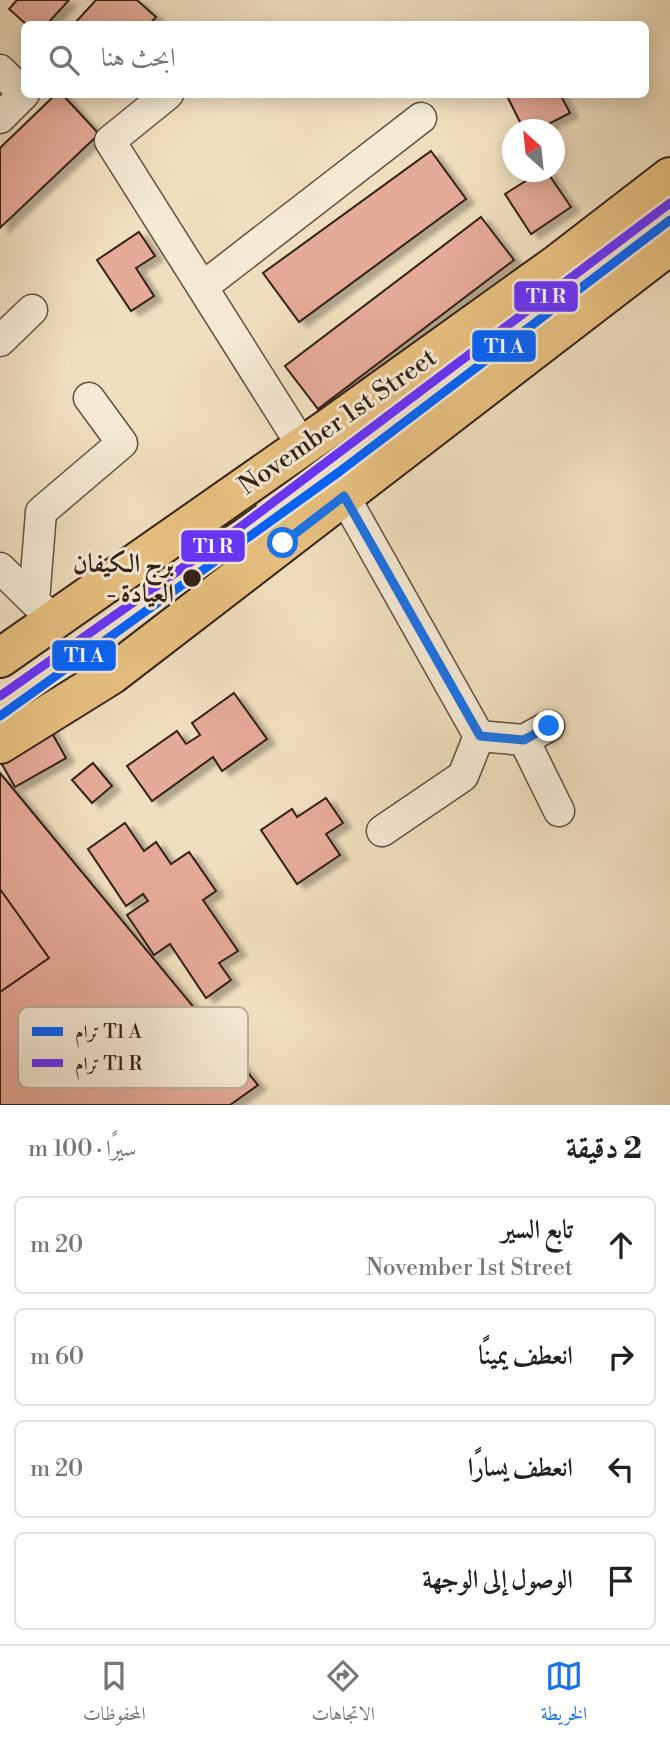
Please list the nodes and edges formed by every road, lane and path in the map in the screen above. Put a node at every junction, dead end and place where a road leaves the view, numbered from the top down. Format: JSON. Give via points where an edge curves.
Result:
{"nodes":[{"id":1,"x":0,"y":70,"type":"edge"},
{"id":2,"x":21,"y":91,"type":"edge"},
{"id":3,"x":21,"y":97,"type":"edge"},
{"id":4,"x":163,"y":98,"type":"edge"},
{"id":5,"x":0,"y":118,"type":"edge"},
{"id":6,"x":421,"y":118,"type":"dead end"},
{"id":7,"x":670,"y":177,"type":"edge"},
{"id":8,"x":669,"y":248,"type":"edge"},
{"id":9,"x":204,"y":286,"type":"junction"},
{"id":10,"x":32,"y":310,"type":"dead end"},
{"id":11,"x":0,"y":341,"type":"edge"},
{"id":12,"x":89,"y":398,"type":"dead end"},
{"id":13,"x":303,"y":447,"type":"junction"},
{"id":14,"x":344,"y":496,"type":"junction"},
{"id":15,"x":0,"y":568,"type":"edge"},
{"id":16,"x":43,"y":610,"type":"junction"},
{"id":17,"x":0,"y":658,"type":"edge"},
{"id":18,"x":480,"y":736,"type":"junction"},
{"id":19,"x":0,"y":744,"type":"edge"},
{"id":20,"x":559,"y":811,"type":"dead end"},
{"id":21,"x":382,"y":831,"type":"dead end"}],
"edges":[{"from":1,"to":2,"type":"street"},
{"from":3,"to":5,"type":"street"},
{"from":4,"to":9,"type":"street","via":[[110,141]]},
{"from":6,"to":9,"type":"street"},
{"from":7,"to":13,"type":"main road","name":"November 1st Street"},
{"from":8,"to":14,"type":"main road"},
{"from":9,"to":13,"type":"street"},
{"from":10,"to":11,"type":"street"},
{"from":12,"to":16,"type":"street","via":[[122,443],[41,512]]},
{"from":13,"to":16,"type":"main road","name":"November 1st Street"},
{"from":14,"to":18,"type":"street"},
{"from":14,"to":19,"type":"main road","via":[[111,675]]},
{"from":15,"to":16,"type":"street"},
{"from":16,"to":17,"type":"main road","name":"November 1st Street"},
{"from":18,"to":20,"type":"street","via":[[537,733]]},
{"from":18,"to":21,"type":"street","via":[[463,776]]}]}
